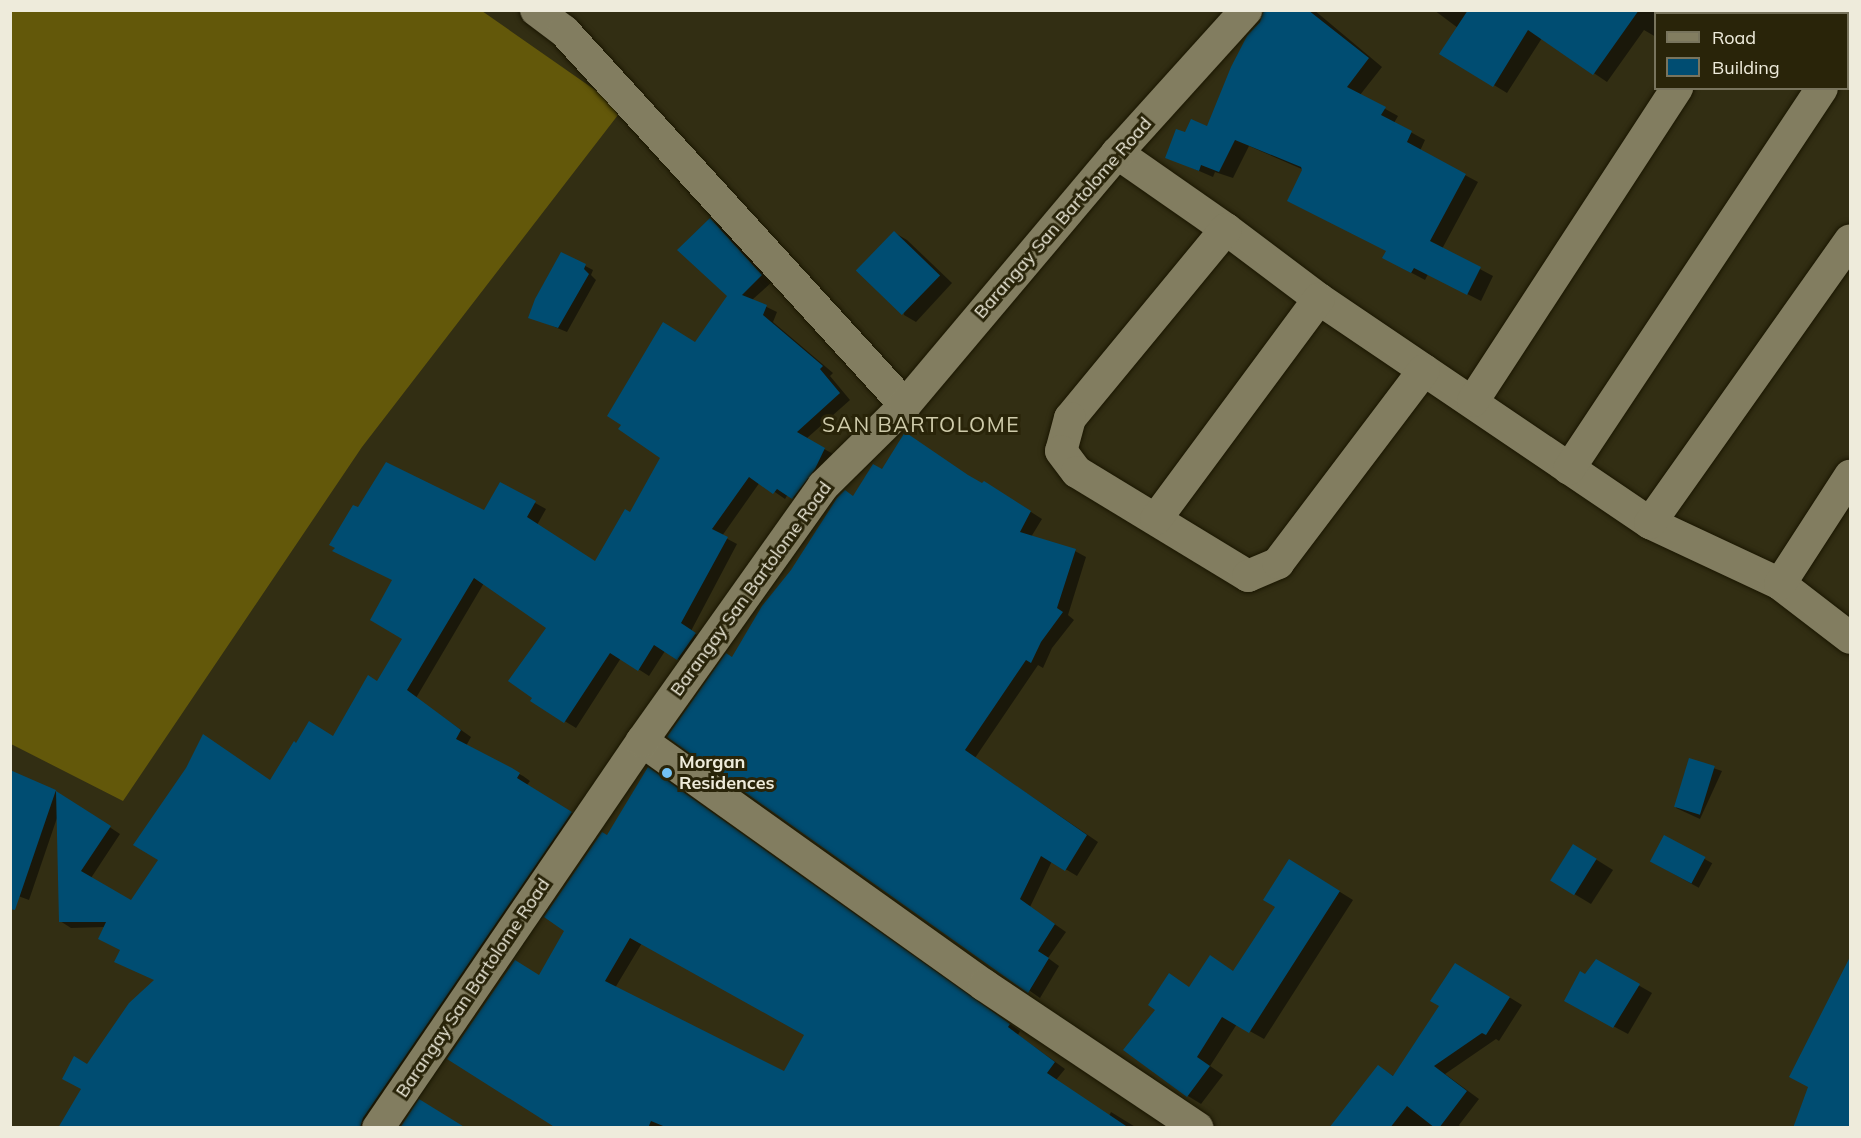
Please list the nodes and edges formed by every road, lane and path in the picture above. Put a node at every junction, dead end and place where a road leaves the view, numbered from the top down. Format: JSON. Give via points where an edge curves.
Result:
{"nodes":[{"id":1,"x":536,"y":10,"type":"edge"},
{"id":2,"x":1246,"y":10,"type":"edge"},
{"id":3,"x":1676,"y":90,"type":"edge"},
{"id":4,"x":1821,"y":90,"type":"edge"},
{"id":5,"x":1117,"y":153,"type":"junction"},
{"id":6,"x":1226,"y":229,"type":"junction"},
{"id":7,"x":1851,"y":241,"type":"edge"},
{"id":8,"x":1319,"y":299,"type":"junction"},
{"id":9,"x":1424,"y":370,"type":"junction"},
{"id":10,"x":1473,"y":401,"type":"junction"},
{"id":11,"x":905,"y":405,"type":"junction"},
{"id":12,"x":1569,"y":469,"type":"junction"},
{"id":13,"x":1851,"y":476,"type":"edge"},
{"id":14,"x":1156,"y":519,"type":"junction"},
{"id":15,"x":1650,"y":523,"type":"junction"},
{"id":16,"x":1780,"y":584,"type":"junction"},
{"id":17,"x":1851,"y":638,"type":"edge"},
{"id":18,"x":642,"y":741,"type":"junction"},
{"id":19,"x":378,"y":1128,"type":"edge"},
{"id":20,"x":1198,"y":1128,"type":"edge"}],
"edges":[{"from":1,"to":11,"type":"street","via":[[564,31]]},
{"from":2,"to":5,"type":"street","name":"Barangay San Bartolome Road"},
{"from":3,"to":10,"type":"street"},
{"from":4,"to":12,"type":"street"},
{"from":5,"to":6,"type":"street"},
{"from":5,"to":11,"type":"street","name":"Barangay San Bartolome Road"},
{"from":6,"to":8,"type":"street"},
{"from":6,"to":14,"type":"street","via":[[1070,418],[1061,451],[1077,472]]},
{"from":7,"to":15,"type":"street"},
{"from":8,"to":9,"type":"street"},
{"from":8,"to":14,"type":"street"},
{"from":9,"to":10,"type":"street"},
{"from":9,"to":14,"type":"street","via":[[1278,563],[1248,576]]},
{"from":10,"to":12,"type":"street"},
{"from":11,"to":18,"type":"street","name":"Barangay San Bartolome Road","via":[[824,486]]},
{"from":12,"to":15,"type":"street"},
{"from":13,"to":16,"type":"street"},
{"from":15,"to":16,"type":"street"},
{"from":16,"to":17,"type":"street"},
{"from":18,"to":19,"type":"street","name":"Barangay San Bartolome Road"},
{"from":18,"to":20,"type":"street","via":[[984,985]]}]}
